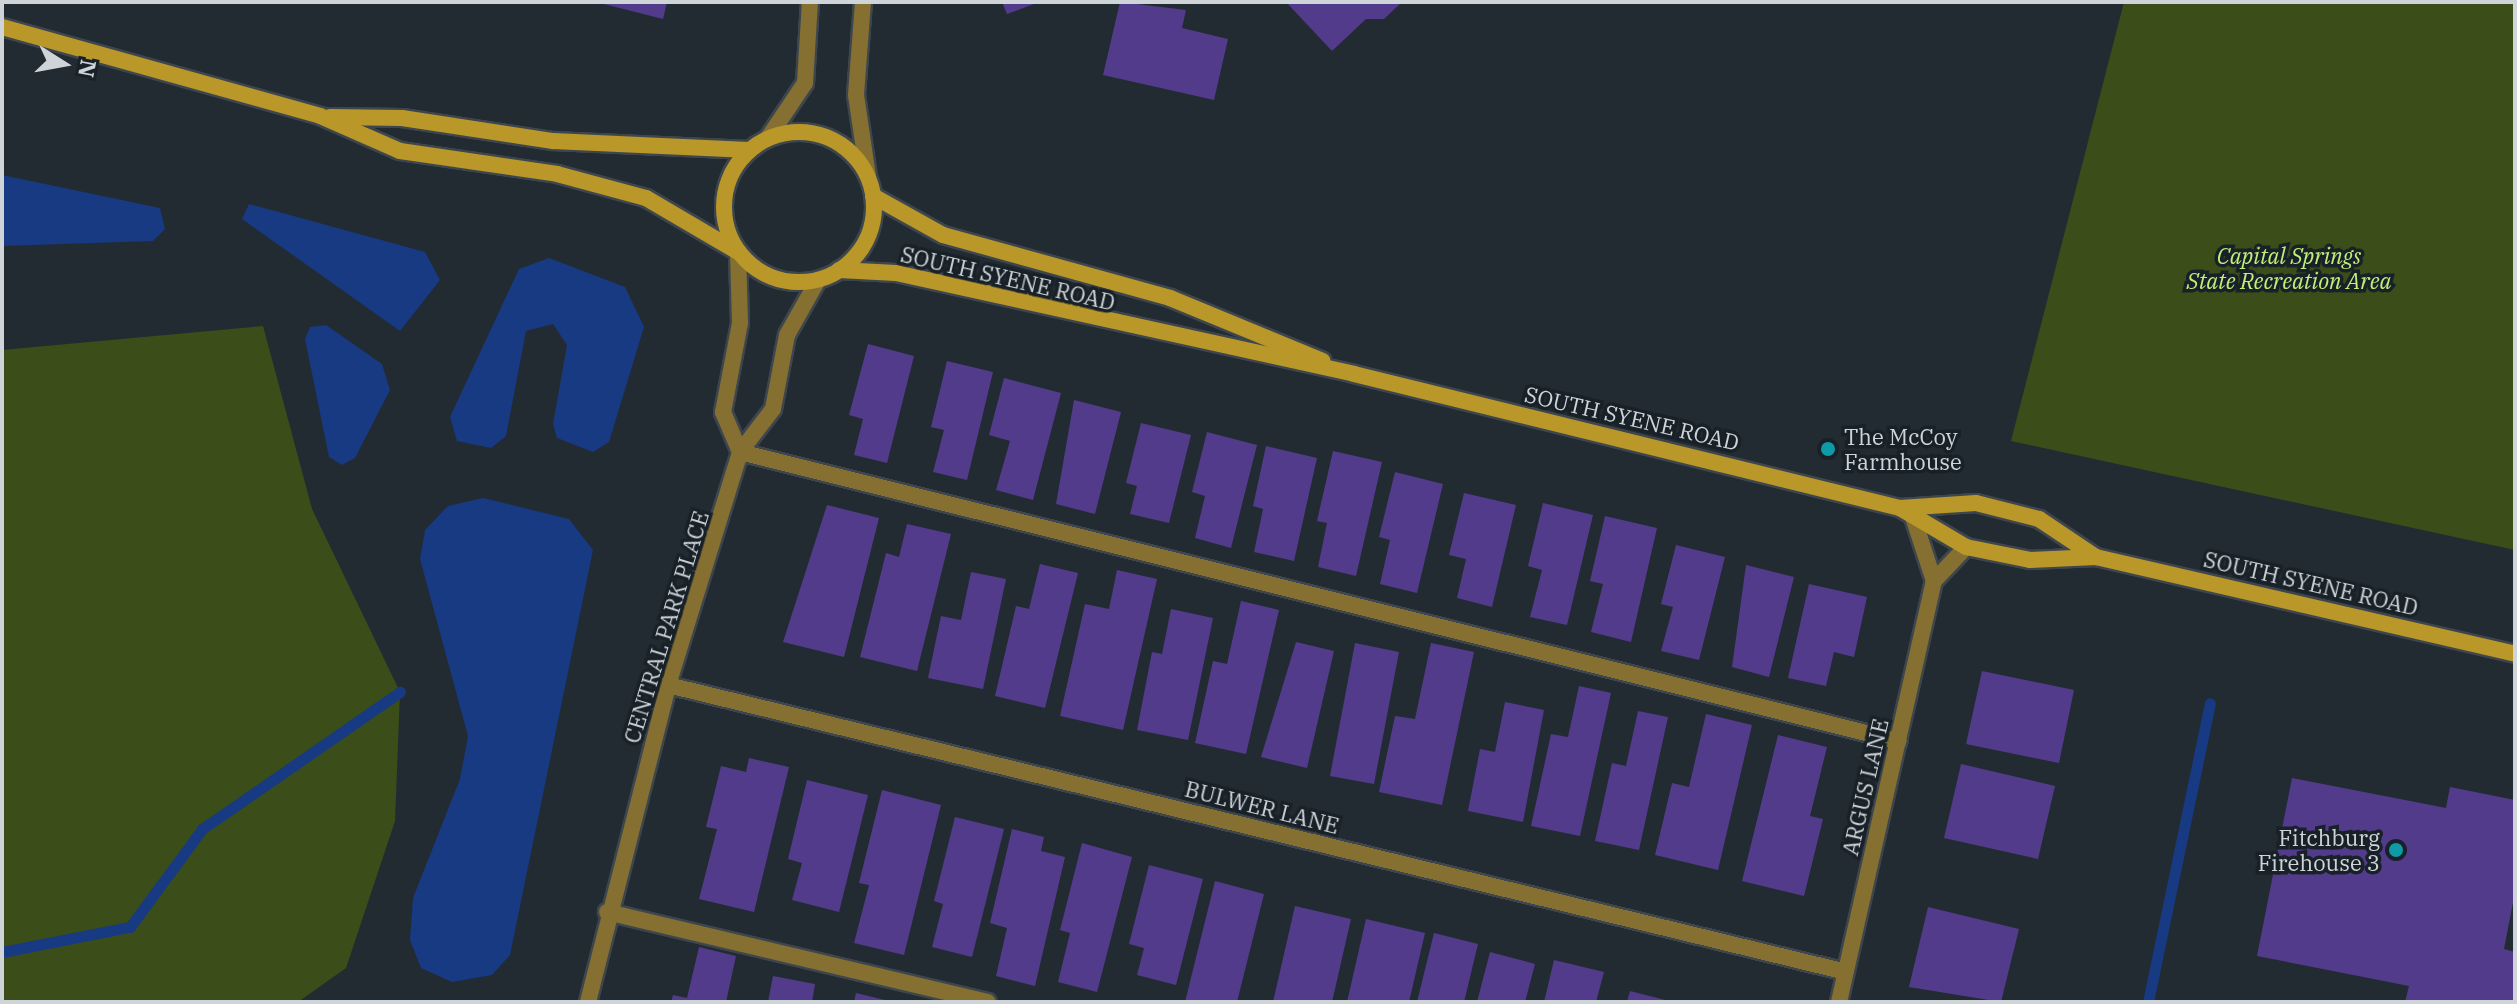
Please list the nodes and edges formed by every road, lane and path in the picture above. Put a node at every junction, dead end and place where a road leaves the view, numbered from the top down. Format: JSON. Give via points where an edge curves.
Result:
{"nodes":[{"id":1,"x":810,"y":2,"type":"edge"},
{"id":2,"x":863,"y":2,"type":"edge"},
{"id":3,"x":2,"y":27,"type":"edge"},
{"id":4,"x":320,"y":116,"type":"junction"},
{"id":5,"x":768,"y":138,"type":"junction"},
{"id":6,"x":749,"y":150,"type":"junction"},
{"id":7,"x":868,"y":176,"type":"junction"},
{"id":8,"x":873,"y":196,"type":"junction"},
{"id":9,"x":738,"y":252,"type":"junction"},
{"id":10,"x":839,"y":270,"type":"junction"},
{"id":11,"x":818,"y":280,"type":"junction"},
{"id":12,"x":1354,"y":374,"type":"junction"},
{"id":13,"x":740,"y":452,"type":"junction"},
{"id":14,"x":1907,"y":512,"type":"junction"},
{"id":15,"x":1966,"y":547,"type":"junction"},
{"id":16,"x":2096,"y":557,"type":"junction"},
{"id":17,"x":1934,"y":581,"type":"junction"},
{"id":18,"x":2515,"y":654,"type":"edge"},
{"id":19,"x":668,"y":685,"type":"junction"},
{"id":20,"x":1898,"y":741,"type":"junction"},
{"id":21,"x":607,"y":912,"type":"junction"},
{"id":22,"x":1846,"y":972,"type":"junction"},
{"id":23,"x":588,"y":1002,"type":"edge"},
{"id":24,"x":987,"y":1002,"type":"edge"},
{"id":25,"x":1839,"y":1002,"type":"edge"}],
"edges":[{"from":1,"to":5,"type":"street","via":[[805,83]]},
{"from":2,"to":7,"type":"street","via":[[856,95]]},
{"from":3,"to":4,"type":"street","name":"SOUTH SYENE ROAD"},
{"from":4,"to":6,"type":"street","name":"SOUTH SYENE ROAD","via":[[402,118],[553,141]]},
{"from":4,"to":9,"type":"street","name":"SOUTH SYENE ROAD","via":[[400,151],[557,174],[646,198]]},
{"from":5,"to":6,"type":"street"},
{"from":5,"to":7,"type":"street","via":[[826,136]]},
{"from":6,"to":9,"type":"street","via":[[734,167],[723,210]]},
{"from":7,"to":8,"type":"street","name":"SOUTH SYENE ROAD"},
{"from":8,"to":10,"type":"street","name":"SOUTH SYENE ROAD","via":[[867,239]]},
{"from":8,"to":12,"type":"street","name":"SOUTH SYENE ROAD","via":[[943,235],[1170,298]]},
{"from":9,"to":11,"type":"street","name":"SOUTH SYENE ROAD","via":[[774,278]]},
{"from":9,"to":13,"type":"street","via":[[740,323],[723,412]]},
{"from":10,"to":11,"type":"street","name":"SOUTH SYENE ROAD"},
{"from":10,"to":12,"type":"street","name":"SOUTH SYENE ROAD","via":[[896,273]]},
{"from":11,"to":13,"type":"street","name":"CENTRAL PARK PLACE","via":[[787,335],[773,409]]},
{"from":12,"to":14,"type":"street","name":"SOUTH SYENE ROAD"},
{"from":13,"to":19,"type":"street","name":"CENTRAL PARK PLACE"},
{"from":13,"to":20,"type":"street"},
{"from":14,"to":15,"type":"street","name":"SOUTH SYENE ROAD"},
{"from":14,"to":16,"type":"street","name":"SOUTH SYENE ROAD","via":[[1976,503],[2025,515]]},
{"from":14,"to":17,"type":"street"},
{"from":15,"to":16,"type":"street","name":"SOUTH SYENE ROAD","via":[[2030,560]]},
{"from":15,"to":17,"type":"street"},
{"from":16,"to":18,"type":"street","name":"SOUTH SYENE ROAD"},
{"from":17,"to":20,"type":"street","name":"ARGUS LANE"},
{"from":19,"to":21,"type":"street","name":"CENTRAL PARK PLACE"},
{"from":19,"to":22,"type":"street","name":"BULWER LANE"},
{"from":20,"to":22,"type":"street","name":"ARGUS LANE"},
{"from":21,"to":23,"type":"street","name":"CENTRAL PARK PLACE"},
{"from":21,"to":24,"type":"street"},
{"from":22,"to":25,"type":"street","name":"ARGUS LANE"}]}
